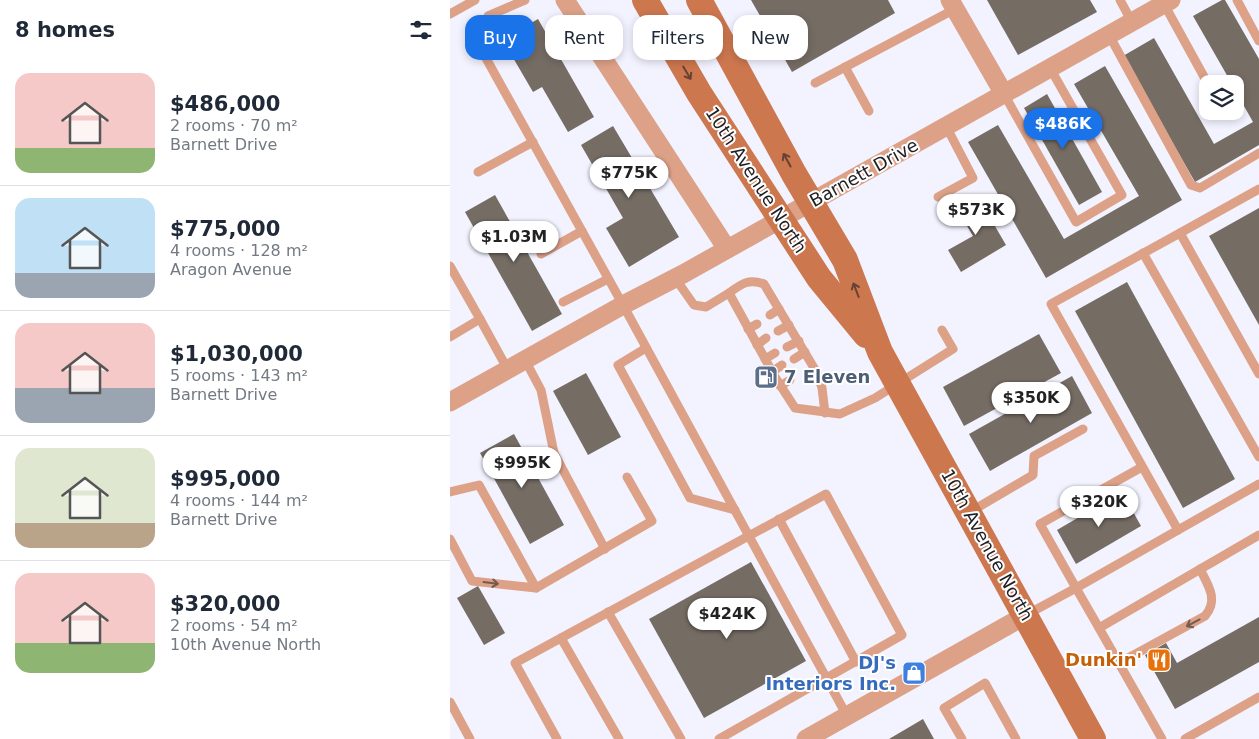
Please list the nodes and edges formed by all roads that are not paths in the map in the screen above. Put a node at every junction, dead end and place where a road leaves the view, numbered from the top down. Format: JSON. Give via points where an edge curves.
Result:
{"nodes":[{"id":1,"x":475,"y":0,"type":"edge"},
{"id":2,"x":525,"y":0,"type":"edge"},
{"id":3,"x":565,"y":0,"type":"edge"},
{"id":4,"x":645,"y":0,"type":"edge"},
{"id":5,"x":699,"y":0,"type":"edge"},
{"id":6,"x":1120,"y":0,"type":"edge"},
{"id":7,"x":1237,"y":0,"type":"edge"},
{"id":8,"x":1168,"y":2,"type":"edge"},
{"id":9,"x":953,"y":4,"type":"edge"},
{"id":10,"x":450,"y":14,"type":"edge"},
{"id":11,"x":1132,"y":22,"type":"junction"},
{"id":12,"x":1109,"y":35,"type":"junction"},
{"id":13,"x":1259,"y":41,"type":"edge"},
{"id":14,"x":845,"y":67,"type":"junction"},
{"id":15,"x":1050,"y":68,"type":"junction"},
{"id":16,"x":1204,"y":75,"type":"edge"},
{"id":17,"x":816,"y":83,"type":"dead end"},
{"id":18,"x":1004,"y":94,"type":"junction"},
{"id":19,"x":869,"y":111,"type":"dead end"},
{"id":20,"x":946,"y":126,"type":"junction"},
{"id":21,"x":532,"y":142,"type":"junction"},
{"id":22,"x":1259,"y":153,"type":"edge"},
{"id":23,"x":478,"y":172,"type":"dead end"},
{"id":24,"x":1259,"y":189,"type":"edge"},
{"id":25,"x":938,"y":196,"type":"dead end"},
{"id":26,"x":811,"y":202,"type":"junction"},
{"id":27,"x":781,"y":219,"type":"junction"},
{"id":28,"x":582,"y":231,"type":"junction"},
{"id":29,"x":1180,"y":234,"type":"junction"},
{"id":30,"x":727,"y":249,"type":"junction"},
{"id":31,"x":541,"y":254,"type":"dead end"},
{"id":32,"x":1143,"y":254,"type":"junction"},
{"id":33,"x":450,"y":266,"type":"edge"},
{"id":34,"x":675,"y":278,"type":"junction"},
{"id":35,"x":608,"y":279,"type":"junction"},
{"id":36,"x":728,"y":293,"type":"junction"},
{"id":37,"x":770,"y":293,"type":"junction"},
{"id":38,"x":762,"y":299,"type":"dead end"},
{"id":39,"x":563,"y":302,"type":"dead end"},
{"id":40,"x":623,"y":305,"type":"junction"},
{"id":41,"x":779,"y":309,"type":"junction"},
{"id":42,"x":770,"y":315,"type":"dead end"},
{"id":43,"x":480,"y":320,"type":"junction"},
{"id":44,"x":757,"y":324,"type":"dead end"},
{"id":45,"x":789,"y":325,"type":"junction"},
{"id":46,"x":748,"y":329,"type":"junction"},
{"id":47,"x":942,"y":330,"type":"dead end"},
{"id":48,"x":778,"y":331,"type":"dead end"},
{"id":49,"x":450,"y":337,"type":"edge"},
{"id":50,"x":766,"y":338,"type":"dead end"},
{"id":51,"x":799,"y":341,"type":"junction"},
{"id":52,"x":757,"y":344,"type":"junction"},
{"id":53,"x":787,"y":347,"type":"dead end"},
{"id":54,"x":646,"y":348,"type":"junction"},
{"id":55,"x":805,"y":352,"type":"junction"},
{"id":56,"x":880,"y":352,"type":"junction"},
{"id":57,"x":775,"y":353,"type":"dead end"},
{"id":58,"x":765,"y":359,"type":"junction"},
{"id":59,"x":794,"y":359,"type":"dead end"},
{"id":60,"x":525,"y":360,"type":"junction"},
{"id":61,"x":782,"y":365,"type":"dead end"},
{"id":62,"x":813,"y":367,"type":"junction"},
{"id":63,"x":508,"y":370,"type":"junction"},
{"id":64,"x":772,"y":372,"type":"junction"},
{"id":65,"x":804,"y":372,"type":"dead end"},
{"id":66,"x":1259,"y":374,"type":"edge"},
{"id":67,"x":790,"y":380,"type":"dead end"},
{"id":68,"x":897,"y":383,"type":"junction"},
{"id":69,"x":780,"y":386,"type":"junction"},
{"id":70,"x":450,"y":402,"type":"edge"},
{"id":71,"x":825,"y":413,"type":"junction"},
{"id":72,"x":1083,"y":429,"type":"dead end"},
{"id":73,"x":1259,"y":457,"type":"edge"},
{"id":74,"x":1142,"y":467,"type":"junction"},
{"id":75,"x":627,"y":477,"type":"dead end"},
{"id":76,"x":1259,"y":484,"type":"edge"},
{"id":77,"x":450,"y":492,"type":"edge"},
{"id":78,"x":735,"y":510,"type":"junction"},
{"id":79,"x":969,"y":512,"type":"junction"},
{"id":80,"x":778,"y":519,"type":"junction"},
{"id":81,"x":1178,"y":530,"type":"junction"},
{"id":82,"x":1259,"y":535,"type":"edge"},
{"id":83,"x":748,"y":536,"type":"junction"},
{"id":84,"x":450,"y":539,"type":"edge"},
{"id":85,"x":605,"y":549,"type":"junction"},
{"id":86,"x":1200,"y":569,"type":"junction"},
{"id":87,"x":536,"y":588,"type":"junction"},
{"id":88,"x":1076,"y":588,"type":"junction"},
{"id":89,"x":608,"y":612,"type":"junction"},
{"id":90,"x":1026,"y":615,"type":"junction"},
{"id":91,"x":1099,"y":628,"type":"junction"},
{"id":92,"x":561,"y":638,"type":"junction"},
{"id":93,"x":856,"y":662,"type":"junction"},
{"id":94,"x":1119,"y":663,"type":"junction"},
{"id":95,"x":826,"y":679,"type":"junction"},
{"id":96,"x":1259,"y":697,"type":"edge"},
{"id":97,"x":450,"y":702,"type":"edge"},
{"id":98,"x":847,"y":716,"type":"junction"},
{"id":99,"x":1088,"y":735,"type":"edge"},
{"id":100,"x":470,"y":739,"type":"edge"},
{"id":101,"x":556,"y":739,"type":"edge"},
{"id":102,"x":618,"y":739,"type":"edge"},
{"id":103,"x":681,"y":739,"type":"edge"},
{"id":104,"x":719,"y":739,"type":"edge"},
{"id":105,"x":808,"y":739,"type":"edge"},
{"id":106,"x":962,"y":739,"type":"edge"},
{"id":107,"x":1016,"y":739,"type":"edge"},
{"id":108,"x":1162,"y":739,"type":"edge"},
{"id":109,"x":1185,"y":739,"type":"edge"}],
"edges":[{"from":1,"to":10,"type":"lane"},
{"from":2,"to":21,"type":"lane","via":[[488,16],[477,42]]},
{"from":3,"to":30,"type":"street"},
{"from":4,"to":27,"type":"street","name":"10th Avenue North","one_way":true,"via":[[699,93]]},
{"from":26,"to":5,"type":"street","name":"10th Avenue North","one_way":true},
{"from":6,"to":11,"type":"lane"},
{"from":7,"to":13,"type":"lane"},
{"from":8,"to":11,"type":"street","name":"Barnett Drive"},
{"from":8,"to":16,"type":"lane"},
{"from":9,"to":14,"type":"lane"},
{"from":9,"to":18,"type":"street"},
{"from":11,"to":12,"type":"street","name":"Barnett Drive"},
{"from":12,"to":15,"type":"street","name":"Barnett Drive"},
{"from":12,"to":22,"type":"lane","via":[[1191,185],[1200,188]]},
{"from":14,"to":17,"type":"lane"},
{"from":14,"to":19,"type":"lane"},
{"from":15,"to":18,"type":"street","name":"Barnett Drive"},
{"from":15,"to":18,"type":"lane","via":[[1122,195],[1076,222]]},
{"from":18,"to":20,"type":"street","name":"Barnett Drive"},
{"from":20,"to":25,"type":"lane","via":[[973,178]]},
{"from":20,"to":26,"type":"street","name":"Barnett Drive"},
{"from":21,"to":23,"type":"lane"},
{"from":21,"to":28,"type":"lane"},
{"from":24,"to":29,"type":"lane"},
{"from":26,"to":27,"type":"street","name":"Barnett Drive"},
{"from":56,"to":26,"type":"street","name":"10th Avenue North","one_way":true,"via":[[845,260]]},
{"from":27,"to":30,"type":"street","name":"Barnett Drive"},
{"from":27,"to":56,"type":"street","name":"10th Avenue North","via":[[819,278]]},
{"from":28,"to":31,"type":"lane"},
{"from":28,"to":35,"type":"lane"},
{"from":29,"to":32,"type":"lane"},
{"from":29,"to":66,"type":"lane"},
{"from":30,"to":34,"type":"street","name":"Barnett Drive"},
{"from":32,"to":73,"type":"lane"},
{"from":32,"to":74,"type":"lane","via":[[1051,304]]},
{"from":33,"to":43,"type":"lane"},
{"from":34,"to":36,"type":"lane","via":[[694,305],[706,307]]},
{"from":34,"to":40,"type":"street","name":"Barnett Drive"},
{"from":35,"to":39,"type":"lane"},
{"from":35,"to":40,"type":"lane"},
{"from":36,"to":37,"type":"lane","via":[[742,284],[756,281],[764,284]]},
{"from":36,"to":46,"type":"lane","via":[[743,310]]},
{"from":37,"to":38,"type":"lane"},
{"from":37,"to":41,"type":"lane"},
{"from":40,"to":54,"type":"lane"},
{"from":40,"to":60,"type":"street","name":"Barnett Drive"},
{"from":41,"to":42,"type":"lane"},
{"from":41,"to":45,"type":"lane"},
{"from":43,"to":49,"type":"lane"},
{"from":43,"to":63,"type":"lane"},
{"from":44,"to":46,"type":"lane"},
{"from":45,"to":48,"type":"lane"},
{"from":45,"to":51,"type":"lane"},
{"from":46,"to":52,"type":"lane"},
{"from":47,"to":68,"type":"lane","via":[[953,350]]},
{"from":50,"to":52,"type":"lane"},
{"from":51,"to":53,"type":"lane"},
{"from":51,"to":55,"type":"lane"},
{"from":52,"to":58,"type":"lane"},
{"from":54,"to":78,"type":"lane"},
{"from":54,"to":78,"type":"lane","via":[[618,365],[681,482],[690,498]]},
{"from":55,"to":59,"type":"lane"},
{"from":55,"to":62,"type":"lane"},
{"from":56,"to":68,"type":"street","name":"10th Avenue North"},
{"from":57,"to":58,"type":"lane"},
{"from":58,"to":64,"type":"lane"},
{"from":60,"to":63,"type":"street","name":"Barnett Drive"},
{"from":60,"to":85,"type":"lane","via":[[541,390],[554,453]]},
{"from":61,"to":64,"type":"lane"},
{"from":62,"to":65,"type":"lane"},
{"from":62,"to":71,"type":"lane","via":[[822,388]]},
{"from":63,"to":70,"type":"street","name":"Barnett Drive"},
{"from":64,"to":69,"type":"lane"},
{"from":67,"to":69,"type":"lane"},
{"from":68,"to":71,"type":"lane","via":[[840,414]]},
{"from":68,"to":79,"type":"street","name":"10th Avenue North"},
{"from":69,"to":71,"type":"lane","via":[[795,408]]},
{"from":72,"to":79,"type":"lane","via":[[1034,456],[1033,475]]},
{"from":74,"to":81,"type":"lane"},
{"from":74,"to":88,"type":"lane","via":[[1040,524]]},
{"from":75,"to":85,"type":"lane","via":[[652,521]]},
{"from":76,"to":81,"type":"lane"},
{"from":77,"to":87,"type":"lane","via":[[478,485]]},
{"from":78,"to":83,"type":"lane"},
{"from":79,"to":90,"type":"street","name":"10th Avenue North"},
{"from":80,"to":83,"type":"lane"},
{"from":80,"to":93,"type":"lane"},
{"from":80,"to":93,"type":"lane","via":[[826,494],[902,635]]},
{"from":81,"to":88,"type":"lane"},
{"from":82,"to":86,"type":"lane"},
{"from":83,"to":89,"type":"lane"},
{"from":83,"to":95,"type":"lane"},
{"from":84,"to":87,"type":"lane","one_way":true,"via":[[472,581]]},
{"from":85,"to":87,"type":"lane"},
{"from":86,"to":91,"type":"lane"},
{"from":86,"to":94,"type":"lane","one_way":true,"via":[[1210,588],[1212,609],[1205,616]]},
{"from":88,"to":90,"type":"lane"},
{"from":88,"to":91,"type":"lane"},
{"from":89,"to":92,"type":"lane"},
{"from":89,"to":103,"type":"lane"},
{"from":90,"to":98,"type":"street"},
{"from":90,"to":99,"type":"street","name":"10th Avenue North"},
{"from":91,"to":94,"type":"lane"},
{"from":92,"to":101,"type":"lane","via":[[515,663]]},
{"from":92,"to":102,"type":"lane"},
{"from":93,"to":95,"type":"lane"},
{"from":94,"to":108,"type":"lane"},
{"from":95,"to":98,"type":"lane"},
{"from":95,"to":104,"type":"lane"},
{"from":96,"to":109,"type":"lane"},
{"from":97,"to":100,"type":"lane"},
{"from":98,"to":105,"type":"street"},
{"from":106,"to":107,"type":"lane","via":[[944,708],[985,683]]}]}
